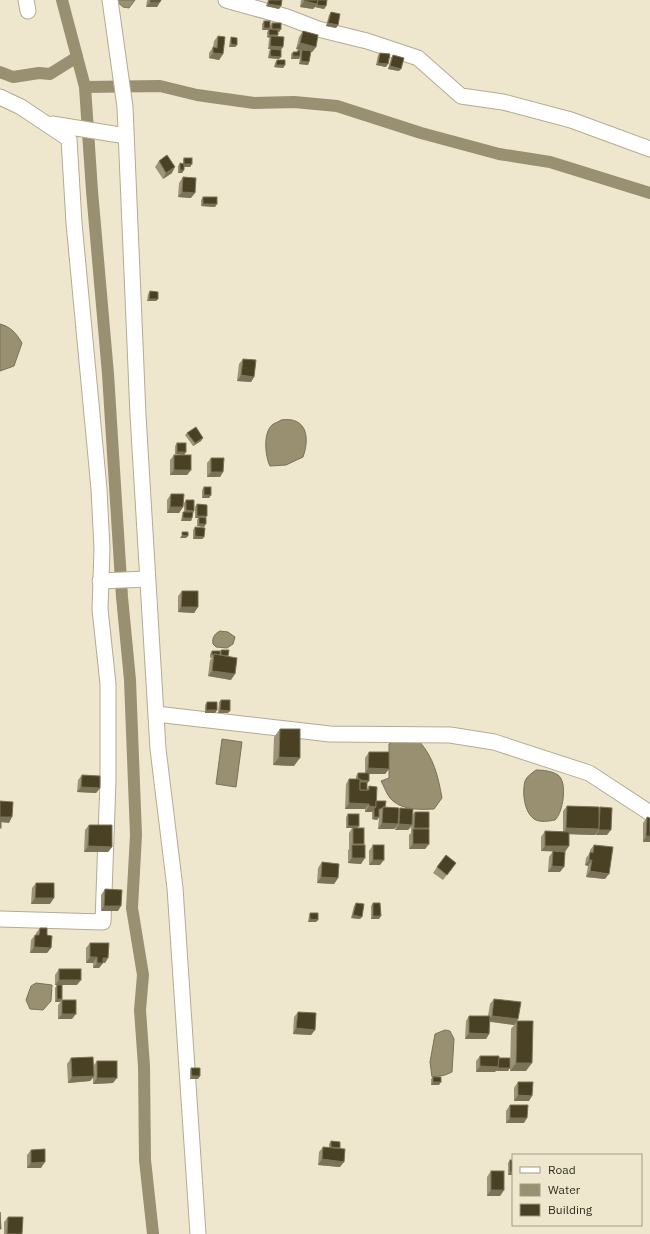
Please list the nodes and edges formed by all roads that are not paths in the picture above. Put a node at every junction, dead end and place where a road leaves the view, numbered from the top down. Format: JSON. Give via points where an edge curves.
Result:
{"nodes":[{"id":1,"x":110,"y":0,"type":"edge"},
{"id":2,"x":226,"y":0,"type":"edge"},
{"id":3,"x":0,"y":97,"type":"edge"},
{"id":4,"x":46,"y":123,"type":"junction"},
{"id":5,"x":126,"y":136,"type":"junction"},
{"id":6,"x":650,"y":149,"type":"edge"},
{"id":7,"x":147,"y":579,"type":"junction"},
{"id":8,"x":100,"y":581,"type":"junction"},
{"id":9,"x":156,"y":714,"type":"junction"},
{"id":10,"x":650,"y":813,"type":"edge"},
{"id":11,"x":0,"y":919,"type":"edge"},
{"id":12,"x":198,"y":1234,"type":"edge"}],
"edges":[{"from":1,"to":5,"type":"street","via":[[120,62]]},
{"from":2,"to":6,"type":"street","via":[[418,58],[462,96],[503,102],[571,120]]},
{"from":3,"to":4,"type":"street"},
{"from":4,"to":5,"type":"street"},
{"from":4,"to":8,"type":"street","via":[[69,139],[74,223],[99,489],[102,549]]},
{"from":5,"to":7,"type":"street"},
{"from":7,"to":8,"type":"street"},
{"from":7,"to":9,"type":"street"},
{"from":8,"to":11,"type":"street","via":[[100,609],[108,684],[108,780],[103,922]]},
{"from":9,"to":10,"type":"street","via":[[330,734],[450,735],[494,742],[589,773]]},
{"from":9,"to":12,"type":"street","via":[[174,888]]}]}
